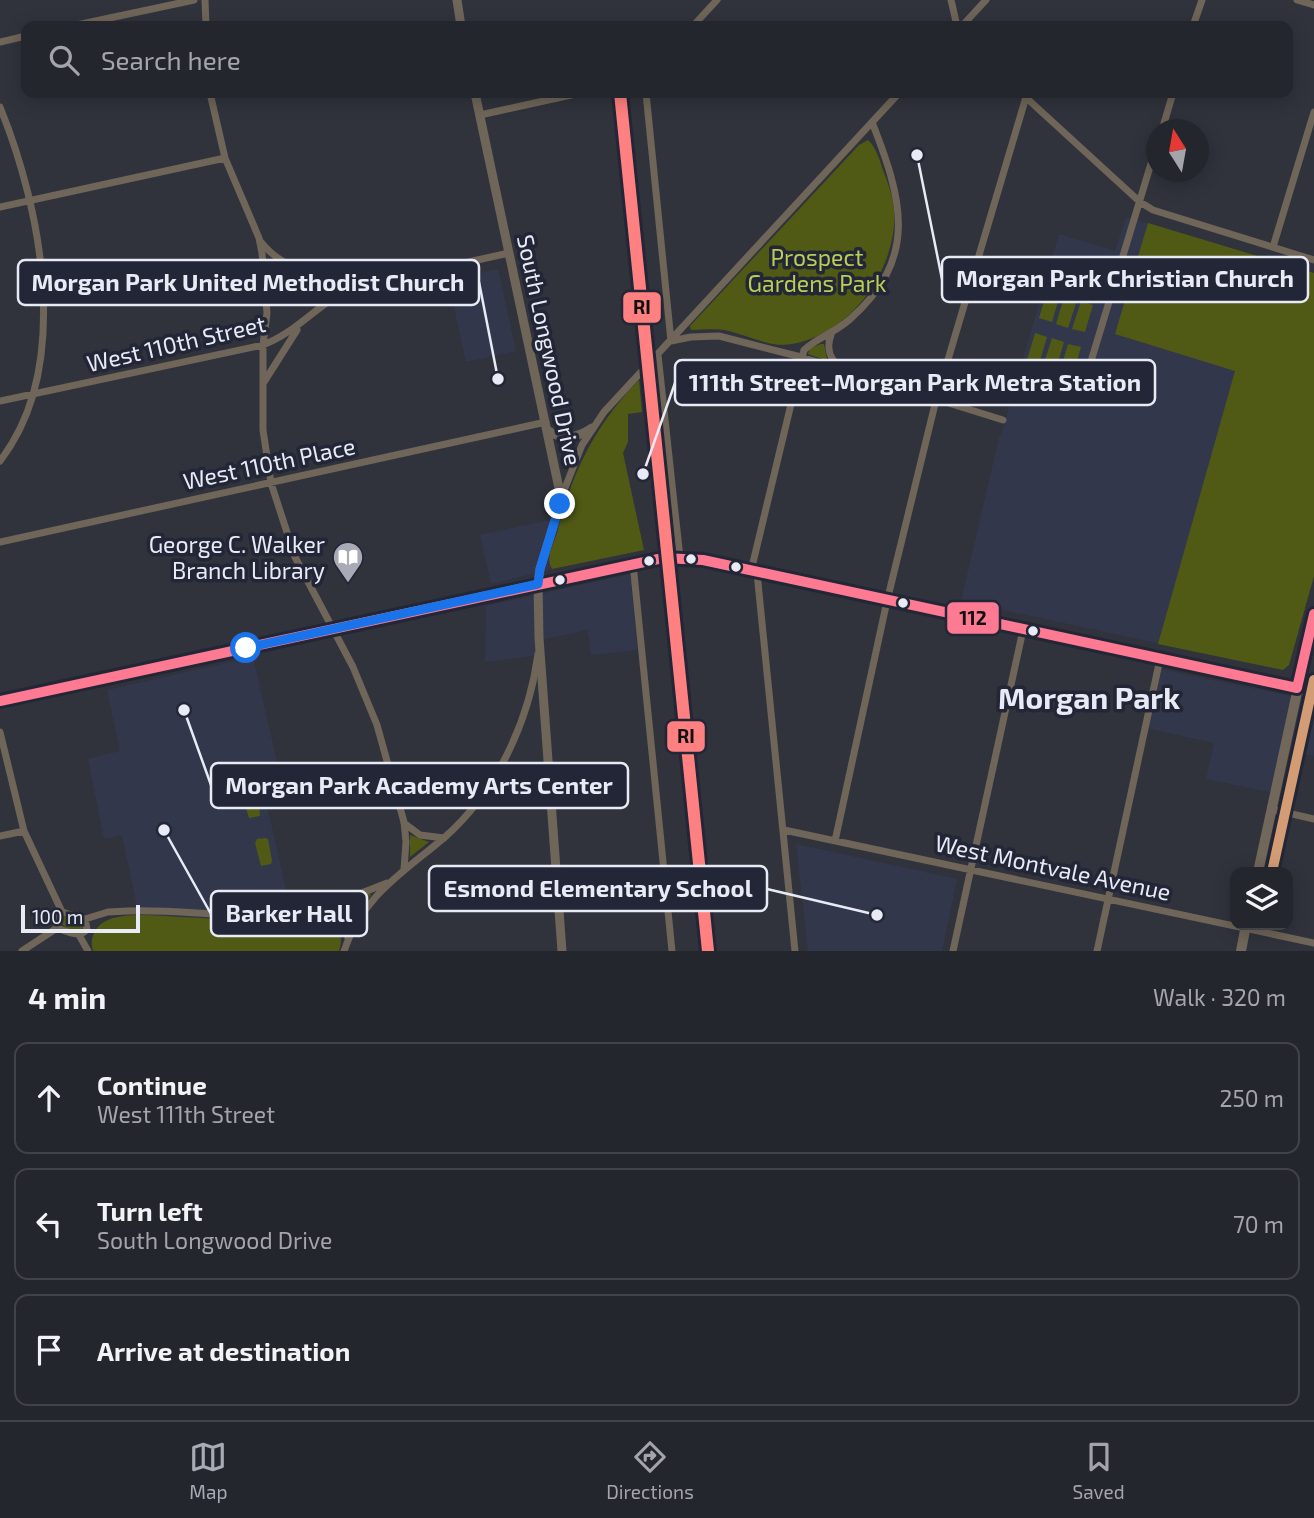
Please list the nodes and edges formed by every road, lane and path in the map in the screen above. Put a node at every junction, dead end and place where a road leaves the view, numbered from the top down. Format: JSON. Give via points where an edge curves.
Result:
{"nodes":[{"id":1,"x":194,"y":0,"type":"edge"},
{"id":2,"x":205,"y":0,"type":"edge"},
{"id":3,"x":457,"y":0,"type":"edge"},
{"id":4,"x":717,"y":0,"type":"edge"},
{"id":5,"x":951,"y":0,"type":"edge"},
{"id":6,"x":986,"y":0,"type":"edge"},
{"id":7,"x":1202,"y":0,"type":"edge"},
{"id":8,"x":1297,"y":0,"type":"edge"},
{"id":9,"x":1314,"y":5,"type":"edge"},
{"id":10,"x":95,"y":21,"type":"edge"},
{"id":11,"x":206,"y":21,"type":"edge"},
{"id":12,"x":460,"y":21,"type":"edge"},
{"id":13,"x":698,"y":21,"type":"edge"},
{"id":14,"x":957,"y":21,"type":"edge"},
{"id":15,"x":964,"y":21,"type":"edge"},
{"id":16,"x":1196,"y":21,"type":"edge"},
{"id":17,"x":21,"y":37,"type":"edge"},
{"id":18,"x":0,"y":42,"type":"edge"},
{"id":19,"x":211,"y":98,"type":"edge"},
{"id":20,"x":476,"y":98,"type":"edge"},
{"id":21,"x":557,"y":98,"type":"edge"},
{"id":22,"x":647,"y":98,"type":"edge"},
{"id":23,"x":894,"y":98,"type":"edge"},
{"id":24,"x":1023,"y":98,"type":"edge"},
{"id":25,"x":1027,"y":98,"type":"edge"},
{"id":26,"x":1172,"y":98,"type":"edge"},
{"id":27,"x":0,"y":107,"type":"edge"},
{"id":28,"x":1314,"y":112,"type":"edge"},
{"id":29,"x":480,"y":115,"type":"junction"},
{"id":30,"x":1165,"y":119,"type":"edge"},
{"id":31,"x":872,"y":122,"type":"junction"},
{"id":32,"x":225,"y":158,"type":"junction"},
{"id":33,"x":1146,"y":182,"type":"edge"},
{"id":34,"x":30,"y":200,"type":"junction"},
{"id":35,"x":1140,"y":202,"type":"junction"},
{"id":36,"x":0,"y":207,"type":"edge"},
{"id":37,"x":259,"y":238,"type":"junction"},
{"id":38,"x":1273,"y":247,"type":"junction"},
{"id":39,"x":509,"y":253,"type":"junction"},
{"id":40,"x":1314,"y":260,"type":"edge"},
{"id":41,"x":359,"y":285,"type":"junction"},
{"id":42,"x":302,"y":324,"type":"junction"},
{"id":43,"x":831,"y":335,"type":"junction"},
{"id":44,"x":671,"y":341,"type":"junction"},
{"id":45,"x":263,"y":345,"type":"junction"},
{"id":46,"x":658,"y":355,"type":"junction"},
{"id":47,"x":802,"y":357,"type":"junction"},
{"id":48,"x":1092,"y":358,"type":"dead end"},
{"id":49,"x":846,"y":371,"type":"junction"},
{"id":50,"x":263,"y":384,"type":"junction"},
{"id":51,"x":32,"y":394,"type":"junction"},
{"id":52,"x":936,"y":400,"type":"junction"},
{"id":53,"x":0,"y":401,"type":"edge"},
{"id":54,"x":1003,"y":421,"type":"dead end"},
{"id":55,"x":547,"y":426,"type":"junction"},
{"id":56,"x":592,"y":428,"type":"junction"},
{"id":57,"x":0,"y":461,"type":"edge"},
{"id":58,"x":271,"y":482,"type":"junction"},
{"id":59,"x":560,"y":504,"type":"junction"},
{"id":60,"x":0,"y":542,"type":"edge"},
{"id":61,"x":680,"y":558,"type":"junction"},
{"id":62,"x":633,"y":564,"type":"junction"},
{"id":63,"x":754,"y":572,"type":"junction"},
{"id":64,"x":538,"y":584,"type":"junction"},
{"id":65,"x":887,"y":601,"type":"junction"},
{"id":66,"x":1314,"y":614,"type":"edge"},
{"id":67,"x":332,"y":629,"type":"junction"},
{"id":68,"x":1023,"y":630,"type":"junction"},
{"id":69,"x":539,"y":635,"type":"junction"},
{"id":70,"x":1160,"y":659,"type":"junction"},
{"id":71,"x":1297,"y":688,"type":"junction"},
{"id":72,"x":1314,"y":692,"type":"edge"},
{"id":73,"x":0,"y":701,"type":"edge"},
{"id":74,"x":0,"y":732,"type":"edge"},
{"id":75,"x":500,"y":769,"type":"junction"},
{"id":76,"x":551,"y":790,"type":"junction"},
{"id":77,"x":1271,"y":809,"type":"junction"},
{"id":78,"x":1314,"y":819,"type":"edge"},
{"id":79,"x":404,"y":822,"type":"junction"},
{"id":80,"x":784,"y":830,"type":"junction"},
{"id":81,"x":24,"y":831,"type":"junction"},
{"id":82,"x":0,"y":836,"type":"edge"},
{"id":83,"x":444,"y":838,"type":"junction"},
{"id":84,"x":835,"y":841,"type":"junction"},
{"id":85,"x":1259,"y":867,"type":"edge"},
{"id":86,"x":404,"y":869,"type":"junction"},
{"id":87,"x":971,"y":869,"type":"junction"},
{"id":88,"x":387,"y":883,"type":"junction"},
{"id":89,"x":1109,"y":898,"type":"junction"},
{"id":90,"x":321,"y":907,"type":"junction"},
{"id":91,"x":62,"y":912,"type":"junction"},
{"id":92,"x":85,"y":919,"type":"junction"},
{"id":93,"x":1230,"y":924,"type":"edge"},
{"id":94,"x":57,"y":928,"type":"junction"},
{"id":95,"x":1245,"y":930,"type":"edge"},
{"id":96,"x":1259,"y":930,"type":"edge"},
{"id":97,"x":79,"y":935,"type":"junction"},
{"id":98,"x":348,"y":938,"type":"junction"},
{"id":99,"x":1314,"y":943,"type":"edge"},
{"id":100,"x":22,"y":951,"type":"edge"},
{"id":101,"x":88,"y":951,"type":"edge"},
{"id":102,"x":344,"y":951,"type":"edge"},
{"id":103,"x":562,"y":951,"type":"edge"},
{"id":104,"x":672,"y":951,"type":"edge"},
{"id":105,"x":795,"y":951,"type":"edge"},
{"id":106,"x":953,"y":951,"type":"edge"},
{"id":107,"x":1097,"y":951,"type":"edge"},
{"id":108,"x":1241,"y":951,"type":"edge"}],
"edges":[{"from":1,"to":10,"type":"street"},
{"from":2,"to":11,"type":"street"},
{"from":3,"to":12,"type":"street"},
{"from":4,"to":13,"type":"street"},
{"from":5,"to":14,"type":"street"},
{"from":6,"to":15,"type":"street"},
{"from":7,"to":16,"type":"street"},
{"from":8,"to":9,"type":"street"},
{"from":17,"to":18,"type":"street"},
{"from":19,"to":32,"type":"street"},
{"from":20,"to":29,"type":"street","name":"South Longwood Drive"},
{"from":21,"to":29,"type":"street"},
{"from":22,"to":44,"type":"street"},
{"from":23,"to":31,"type":"street"},
{"from":24,"to":52,"type":"street"},
{"from":25,"to":35,"type":"street"},
{"from":26,"to":30,"type":"street"},
{"from":27,"to":34,"type":"street"},
{"from":28,"to":38,"type":"street"},
{"from":29,"to":39,"type":"street","name":"South Longwood Drive"},
{"from":31,"to":43,"type":"street","via":[[895,187],[898,241],[877,290]]},
{"from":31,"to":44,"type":"street"},
{"from":32,"to":34,"type":"street"},
{"from":32,"to":37,"type":"street"},
{"from":33,"to":35,"type":"street"},
{"from":34,"to":36,"type":"street"},
{"from":34,"to":51,"type":"street","via":[[44,290]]},
{"from":35,"to":38,"type":"street"},
{"from":35,"to":48,"type":"street"},
{"from":37,"to":41,"type":"street","via":[[272,254],[294,267]]},
{"from":37,"to":45,"type":"street","via":[[267,313]]},
{"from":38,"to":40,"type":"street"},
{"from":39,"to":41,"type":"street","name":"West 110th Street"},
{"from":39,"to":55,"type":"street","name":"South Longwood Drive"},
{"from":41,"to":42,"type":"street","name":"West 110th Street","via":[[341,292]]},
{"from":42,"to":45,"type":"street","name":"West 110th Street"},
{"from":42,"to":50,"type":"street"},
{"from":43,"to":47,"type":"street","via":[[810,345]]},
{"from":43,"to":49,"type":"street","via":[[831,356]]},
{"from":44,"to":46,"type":"street"},
{"from":44,"to":47,"type":"street","via":[[719,336]]},
{"from":45,"to":50,"type":"street"},
{"from":45,"to":51,"type":"street","name":"West 110th Street"},
{"from":46,"to":56,"type":"street"},
{"from":46,"to":61,"type":"street"},
{"from":47,"to":49,"type":"street"},
{"from":47,"to":63,"type":"street"},
{"from":49,"to":52,"type":"street"},
{"from":50,"to":58,"type":"street","via":[[263,430]]},
{"from":51,"to":53,"type":"street","name":"West 110th Street"},
{"from":51,"to":57,"type":"street","via":[[14,440]]},
{"from":52,"to":54,"type":"street"},
{"from":52,"to":65,"type":"street"},
{"from":55,"to":56,"type":"street","via":[[570,438]]},
{"from":55,"to":58,"type":"street","name":"West 110th Place"},
{"from":55,"to":59,"type":"street","name":"South Longwood Drive"},
{"from":56,"to":59,"type":"street"},
{"from":58,"to":60,"type":"street","name":"West 110th Place"},
{"from":58,"to":67,"type":"street","via":[[288,541]]},
{"from":59,"to":64,"type":"street","name":"South Longwood Drive"},
{"from":61,"to":62,"type":"main road"},
{"from":61,"to":63,"type":"main road"},
{"from":62,"to":64,"type":"main road"},
{"from":62,"to":104,"type":"street"},
{"from":63,"to":65,"type":"main road"},
{"from":63,"to":80,"type":"street"},
{"from":64,"to":67,"type":"main road"},
{"from":64,"to":69,"type":"street","name":"South Longwood Drive"},
{"from":65,"to":68,"type":"main road"},
{"from":65,"to":84,"type":"street"},
{"from":66,"to":71,"type":"main road"},
{"from":67,"to":73,"type":"main road"},
{"from":67,"to":79,"type":"street","via":[[372,712]]},
{"from":68,"to":70,"type":"main road"},
{"from":68,"to":87,"type":"street"},
{"from":69,"to":75,"type":"street","via":[[525,710]]},
{"from":69,"to":76,"type":"street","name":"South Longwood Drive"},
{"from":70,"to":71,"type":"main road"},
{"from":70,"to":89,"type":"street"},
{"from":71,"to":72,"type":"main road"},
{"from":71,"to":77,"type":"main road"},
{"from":74,"to":81,"type":"street"},
{"from":75,"to":76,"type":"street","via":[[524,767]]},
{"from":75,"to":83,"type":"street"},
{"from":76,"to":103,"type":"street","name":"South Longwood Drive"},
{"from":77,"to":78,"type":"street"},
{"from":77,"to":85,"type":"main road"},
{"from":79,"to":83,"type":"street","via":[[420,835]]},
{"from":79,"to":86,"type":"street"},
{"from":80,"to":84,"type":"street","name":"West Montvale Avenue"},
{"from":80,"to":105,"type":"street"},
{"from":81,"to":82,"type":"street"},
{"from":81,"to":91,"type":"street"},
{"from":83,"to":86,"type":"street"},
{"from":84,"to":87,"type":"street","name":"West Montvale Avenue"},
{"from":86,"to":88,"type":"street"},
{"from":87,"to":89,"type":"street","name":"West Montvale Avenue"},
{"from":87,"to":106,"type":"street"},
{"from":88,"to":90,"type":"street"},
{"from":88,"to":98,"type":"street"},
{"from":89,"to":93,"type":"street","name":"West Montvale Avenue"},
{"from":89,"to":107,"type":"street"},
{"from":90,"to":92,"type":"street","via":[[266,915],[108,912]]},
{"from":90,"to":98,"type":"street","via":[[340,918]]},
{"from":91,"to":92,"type":"street"},
{"from":91,"to":94,"type":"street","via":[[54,918]]},
{"from":92,"to":97,"type":"street","via":[[88,929]]},
{"from":94,"to":97,"type":"street"},
{"from":94,"to":100,"type":"street"},
{"from":95,"to":108,"type":"main road"},
{"from":96,"to":99,"type":"street","name":"West Montvale Avenue"},
{"from":97,"to":101,"type":"street"},
{"from":98,"to":102,"type":"street"}]}
